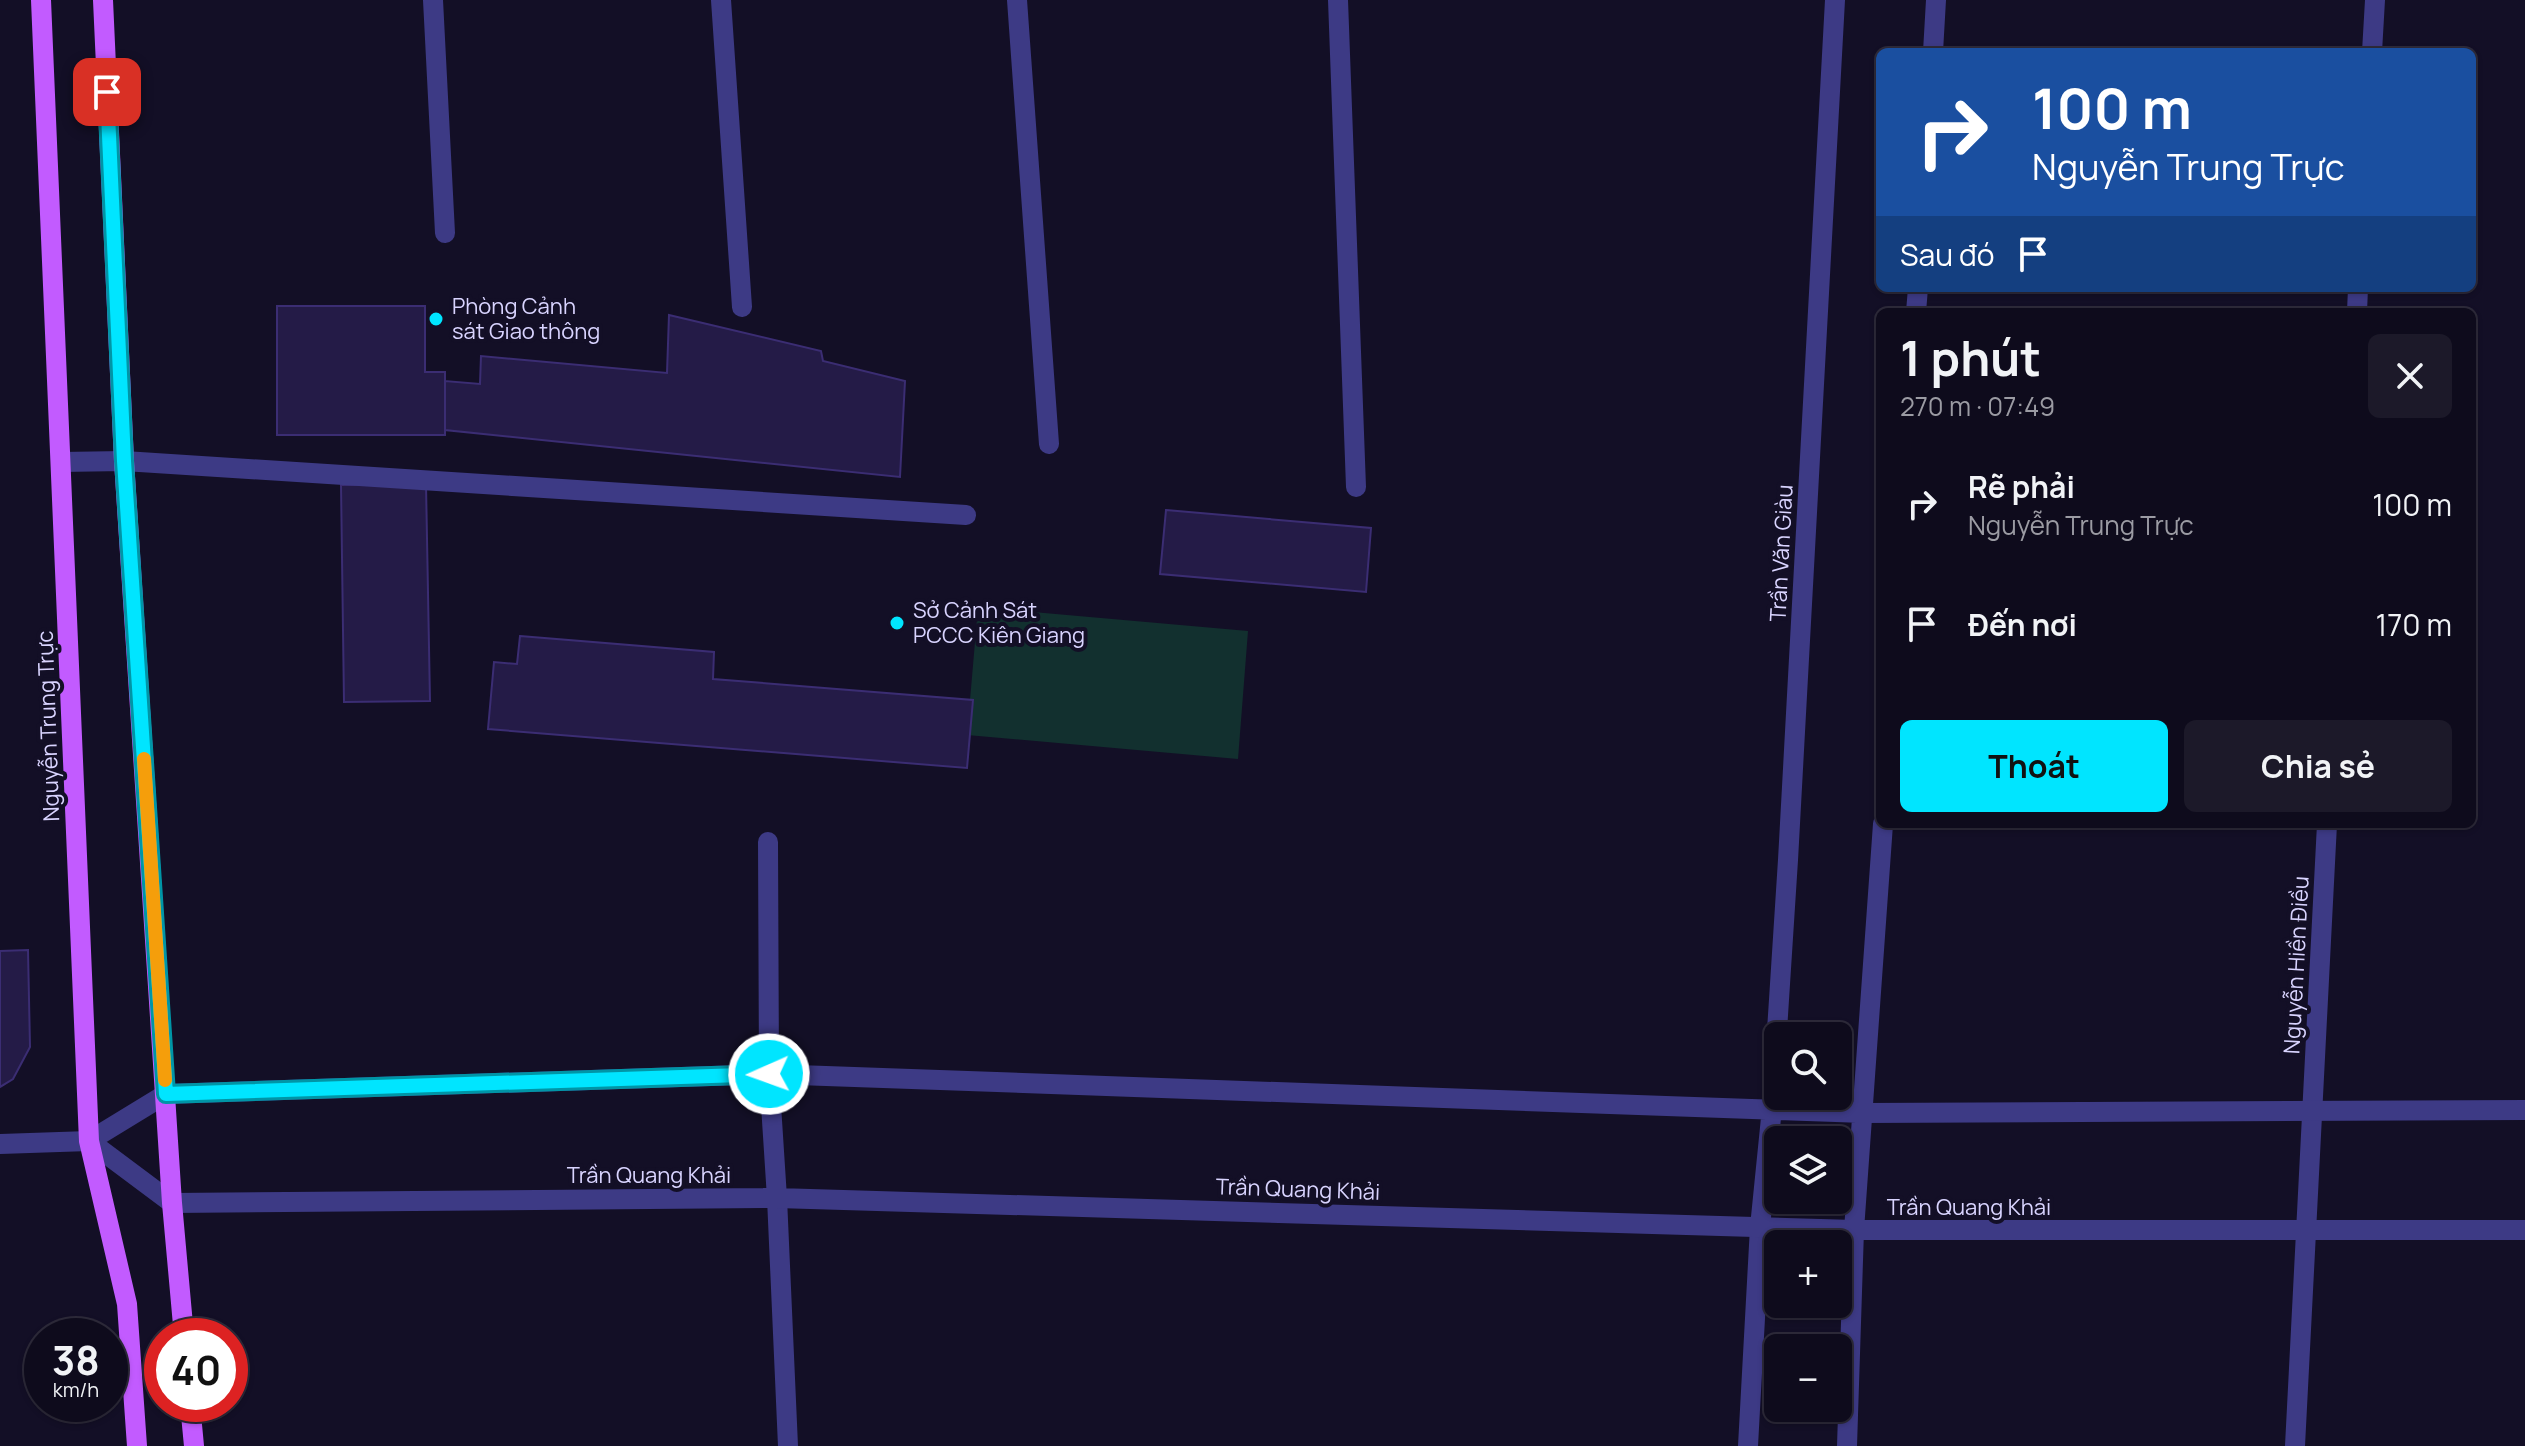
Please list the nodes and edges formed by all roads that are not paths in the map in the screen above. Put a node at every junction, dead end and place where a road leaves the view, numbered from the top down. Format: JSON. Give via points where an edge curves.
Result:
{"nodes":[{"id":1,"x":41,"y":0,"type":"edge"},
{"id":2,"x":103,"y":0,"type":"edge"},
{"id":3,"x":433,"y":0,"type":"edge"},
{"id":4,"x":721,"y":0,"type":"edge"},
{"id":5,"x":1017,"y":0,"type":"edge"},
{"id":6,"x":1338,"y":0,"type":"edge"},
{"id":7,"x":1835,"y":0,"type":"edge"},
{"id":8,"x":1936,"y":0,"type":"edge"},
{"id":9,"x":2375,"y":0,"type":"edge"},
{"id":10,"x":1933,"y":48,"type":"edge"},
{"id":11,"x":2372,"y":48,"type":"edge"},
{"id":12,"x":445,"y":233,"type":"dead end"},
{"id":13,"x":742,"y":307,"type":"dead end"},
{"id":14,"x":1049,"y":444,"type":"dead end"},
{"id":15,"x":124,"y":461,"type":"junction"},
{"id":16,"x":61,"y":462,"type":"junction"},
{"id":17,"x":1356,"y":487,"type":"dead end"},
{"id":18,"x":966,"y":515,"type":"dead end"},
{"id":19,"x":1883,"y":828,"type":"edge"},
{"id":20,"x":2327,"y":828,"type":"edge"},
{"id":21,"x":768,"y":842,"type":"dead end"},
{"id":22,"x":1777,"y":1022,"type":"edge"},
{"id":23,"x":769,"y":1074,"type":"junction"},
{"id":24,"x":166,"y":1094,"type":"junction"},
{"id":25,"x":1764,"y":1108,"type":"edge"},
{"id":26,"x":2312,"y":1109,"type":"junction"},
{"id":27,"x":1772,"y":1110,"type":"edge"},
{"id":28,"x":1809,"y":1110,"type":"edge"},
{"id":29,"x":2525,"y":1110,"type":"edge"},
{"id":30,"x":1864,"y":1113,"type":"junction"},
{"id":31,"x":89,"y":1141,"type":"junction"},
{"id":32,"x":0,"y":1144,"type":"edge"},
{"id":33,"x":777,"y":1198,"type":"junction"},
{"id":34,"x":172,"y":1203,"type":"junction"},
{"id":35,"x":1760,"y":1227,"type":"junction"},
{"id":36,"x":1854,"y":1230,"type":"junction"},
{"id":37,"x":2525,"y":1230,"type":"edge"},
{"id":38,"x":2306,"y":1232,"type":"junction"},
{"id":39,"x":182,"y":1318,"type":"edge"},
{"id":40,"x":192,"y":1422,"type":"edge"},
{"id":41,"x":137,"y":1446,"type":"edge"},
{"id":42,"x":194,"y":1446,"type":"edge"},
{"id":43,"x":788,"y":1446,"type":"edge"},
{"id":44,"x":1748,"y":1446,"type":"edge"},
{"id":45,"x":1847,"y":1446,"type":"edge"},
{"id":46,"x":2295,"y":1446,"type":"edge"}],
"edges":[{"from":1,"to":16,"type":"main road","name":"Nguyễn Trung Trực"},
{"from":2,"to":15,"type":"main road"},
{"from":3,"to":12,"type":"street"},
{"from":4,"to":13,"type":"street"},
{"from":5,"to":14,"type":"street"},
{"from":6,"to":17,"type":"street"},
{"from":7,"to":22,"type":"street","name":"Trần Văn Giàu"},
{"from":8,"to":10,"type":"street"},
{"from":9,"to":11,"type":"street"},
{"from":15,"to":16,"type":"street"},
{"from":15,"to":18,"type":"street"},
{"from":15,"to":24,"type":"main road"},
{"from":16,"to":31,"type":"main road","name":"Nguyễn Trung Trực"},
{"from":19,"to":30,"type":"street"},
{"from":20,"to":26,"type":"street","name":"Nguyễn Hiền Điều"},
{"from":21,"to":23,"type":"street"},
{"from":23,"to":24,"type":"street"},
{"from":23,"to":25,"type":"street"},
{"from":23,"to":33,"type":"street"},
{"from":24,"to":31,"type":"street"},
{"from":24,"to":34,"type":"main road"},
{"from":26,"to":29,"type":"street"},
{"from":26,"to":30,"type":"street"},
{"from":26,"to":38,"type":"street","name":"Nguyễn Hiền Điều"},
{"from":27,"to":35,"type":"street","name":"Trần Văn Giàu"},
{"from":28,"to":30,"type":"street"},
{"from":30,"to":36,"type":"street"},
{"from":31,"to":32,"type":"street"},
{"from":31,"to":34,"type":"street"},
{"from":31,"to":41,"type":"main road","name":"Nguyễn Trung Trực","via":[[127,1304]]},
{"from":33,"to":34,"type":"street","name":"Trần Quang Khải"},
{"from":33,"to":35,"type":"street","name":"Trần Quang Khải"},
{"from":33,"to":43,"type":"street"},
{"from":34,"to":39,"type":"main road"},
{"from":35,"to":36,"type":"street","name":"Trần Quang Khải"},
{"from":35,"to":44,"type":"street","name":"Trần Văn Giàu"},
{"from":36,"to":38,"type":"street","name":"Trần Quang Khải"},
{"from":36,"to":45,"type":"street"},
{"from":37,"to":38,"type":"street","name":"Trần Quang Khải"},
{"from":38,"to":46,"type":"street","name":"Nguyễn Hiền Điều"},
{"from":40,"to":42,"type":"main road"}]}
